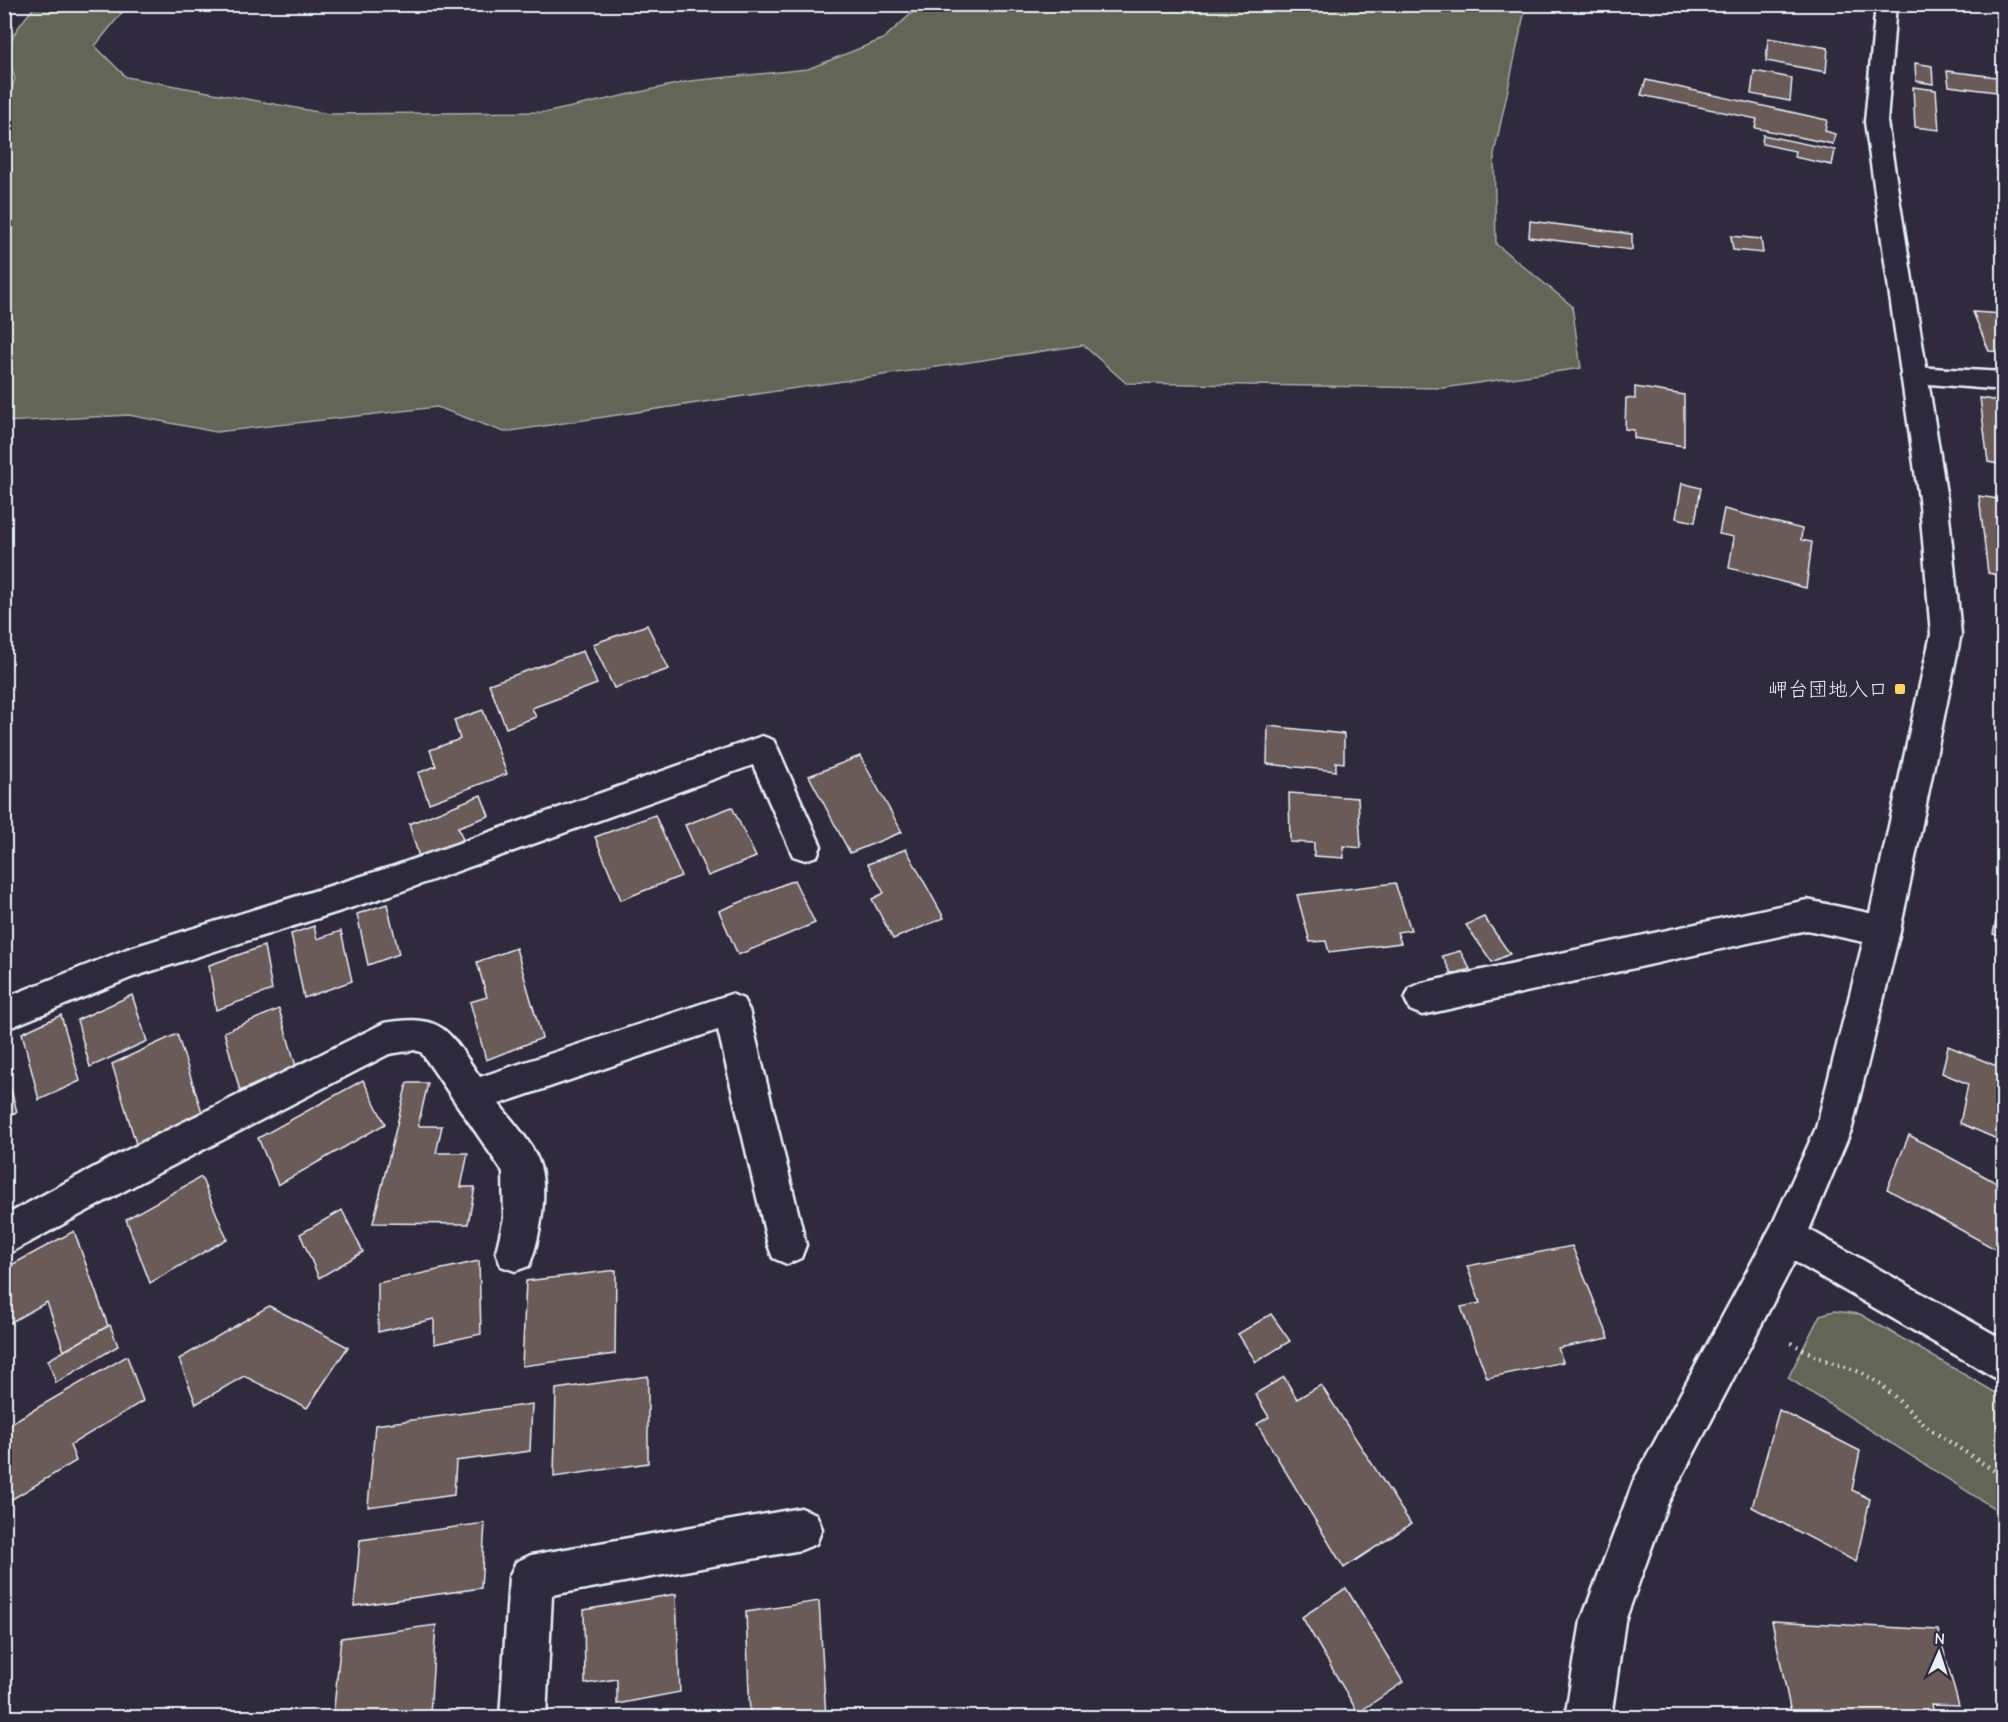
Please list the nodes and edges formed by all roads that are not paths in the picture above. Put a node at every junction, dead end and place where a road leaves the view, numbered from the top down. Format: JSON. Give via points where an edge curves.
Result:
{"nodes":[{"id":1,"x":1886,"y":4,"type":"edge"},
{"id":2,"x":1913,"y":376,"type":"junction"},
{"id":3,"x":2004,"y":381,"type":"edge"},
{"id":4,"x":805,"y":846,"type":"dead end"},
{"id":5,"x":1883,"y":932,"type":"junction"},
{"id":6,"x":1422,"y":999,"type":"dead end"},
{"id":7,"x":4,"y":1014,"type":"edge"},
{"id":8,"x":473,"y":1096,"type":"junction"},
{"id":9,"x":1786,"y":1236,"type":"junction"},
{"id":10,"x":4,"y":1237,"type":"edge"},
{"id":11,"x":787,"y":1245,"type":"dead end"},
{"id":12,"x":515,"y":1252,"type":"dead end"},
{"id":13,"x":2004,"y":1363,"type":"edge"},
{"id":14,"x":801,"y":1529,"type":"dead end"},
{"id":15,"x":523,"y":1718,"type":"edge"},
{"id":16,"x":1588,"y":1718,"type":"edge"}],
"edges":[{"from":1,"to":2,"type":"street","via":[[1876,122]]},
{"from":2,"to":3,"type":"street"},
{"from":2,"to":5,"type":"street","via":[[1934,506],[1946,634]]},
{"from":4,"to":7,"type":"street","via":[[762,749],[391,881],[127,964]]},
{"from":5,"to":6,"type":"street","via":[[1807,915]]},
{"from":5,"to":9,"type":"street","via":[[1834,1128]]},
{"from":8,"to":10,"type":"street","via":[[433,1040],[414,1034],[384,1039],[126,1170]]},
{"from":8,"to":11,"type":"street","via":[[731,1010]]},
{"from":8,"to":12,"type":"street","via":[[522,1167],[523,1218]]},
{"from":9,"to":13,"type":"street"},
{"from":9,"to":16,"type":"street","via":[[1649,1495],[1603,1621]]},
{"from":14,"to":15,"type":"street","via":[[531,1577]]}]}
